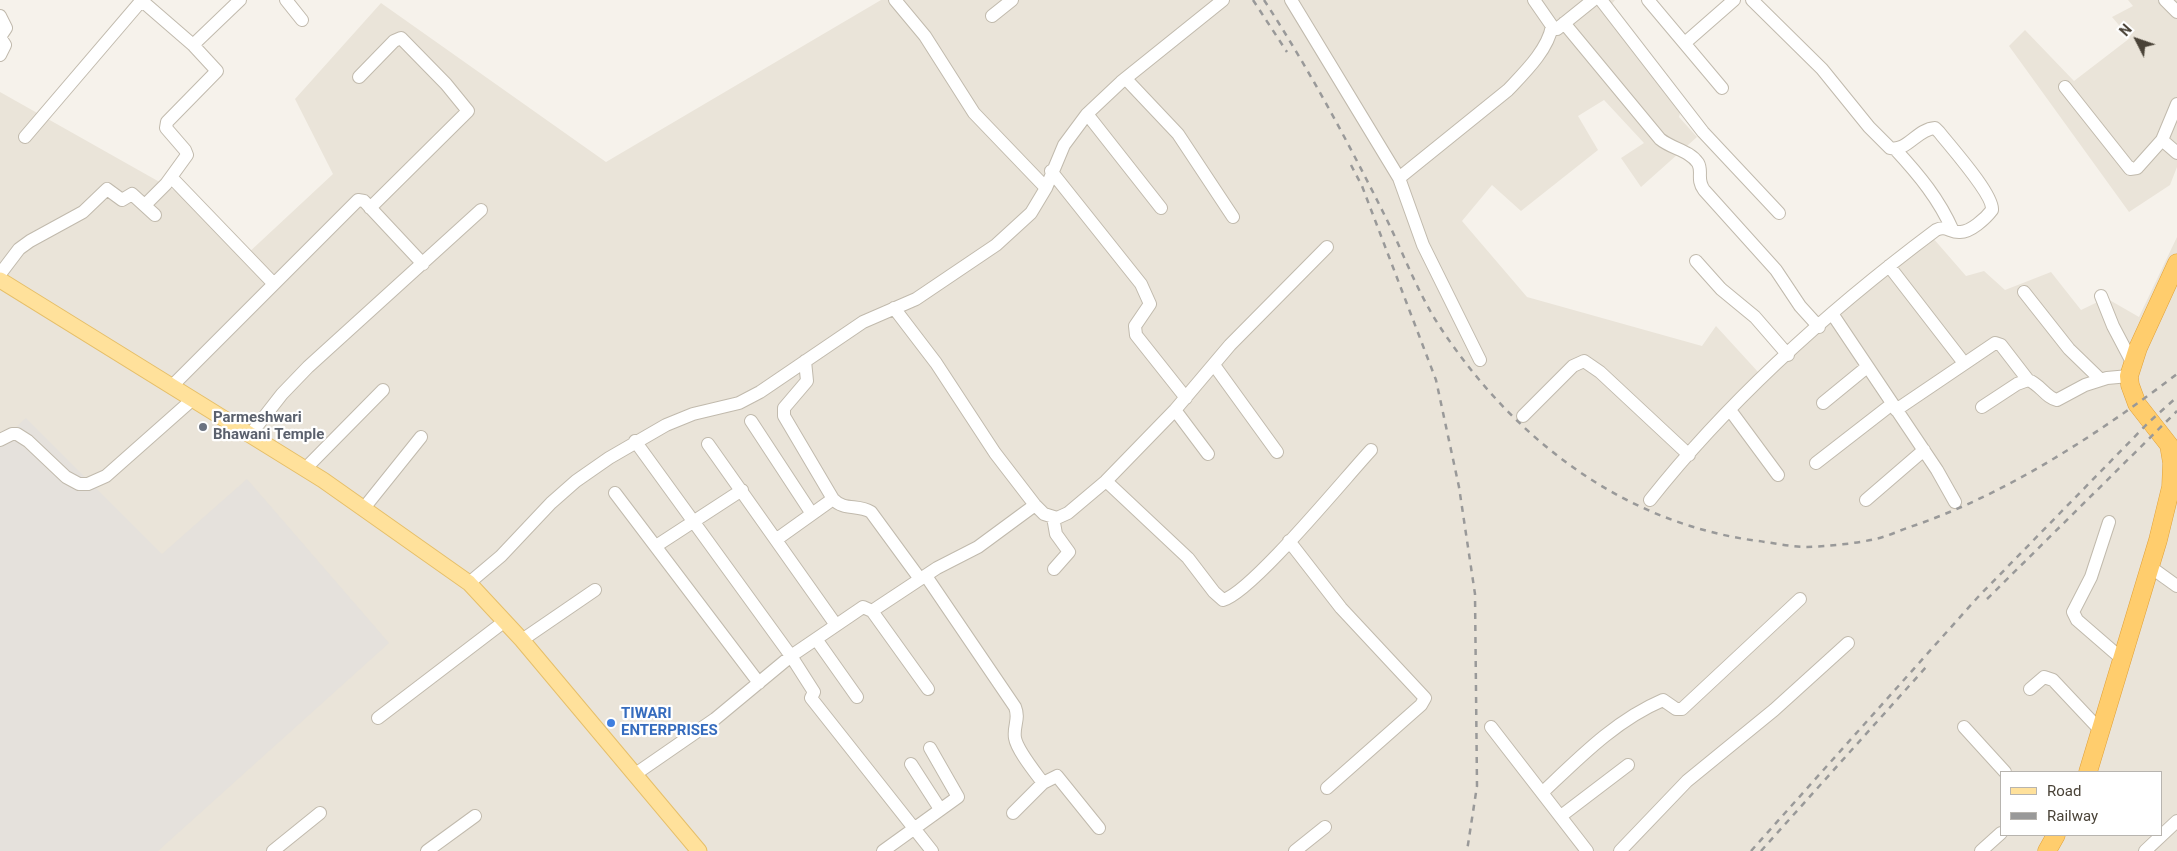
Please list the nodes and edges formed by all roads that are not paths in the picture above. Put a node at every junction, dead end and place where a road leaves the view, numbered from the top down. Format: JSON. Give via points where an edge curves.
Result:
{"nodes":[{"id":1,"x":142,"y":0,"type":"edge"},
{"id":2,"x":240,"y":0,"type":"edge"},
{"id":3,"x":286,"y":0,"type":"edge"},
{"id":4,"x":895,"y":0,"type":"edge"},
{"id":5,"x":1012,"y":0,"type":"edge"},
{"id":6,"x":1223,"y":0,"type":"edge"},
{"id":7,"x":1291,"y":0,"type":"edge"},
{"id":8,"x":1534,"y":0,"type":"edge"},
{"id":9,"x":1593,"y":0,"type":"edge"},
{"id":10,"x":1601,"y":0,"type":"edge"},
{"id":11,"x":1648,"y":0,"type":"edge"},
{"id":12,"x":1734,"y":0,"type":"edge"},
{"id":13,"x":1752,"y":0,"type":"edge"},
{"id":14,"x":2165,"y":0,"type":"edge"},
{"id":15,"x":2177,"y":12,"type":"edge"},
{"id":16,"x":0,"y":16,"type":"edge"},
{"id":17,"x":992,"y":16,"type":"dead end"},
{"id":18,"x":302,"y":20,"type":"dead end"},
{"id":19,"x":1564,"y":23,"type":"junction"},
{"id":20,"x":1551,"y":33,"type":"junction"},
{"id":21,"x":1686,"y":42,"type":"junction"},
{"id":22,"x":193,"y":45,"type":"junction"},
{"id":23,"x":0,"y":55,"type":"edge"},
{"id":24,"x":359,"y":77,"type":"dead end"},
{"id":25,"x":1126,"y":79,"type":"junction"},
{"id":26,"x":2065,"y":87,"type":"dead end"},
{"id":27,"x":1722,"y":88,"type":"dead end"},
{"id":28,"x":2177,"y":104,"type":"edge"},
{"id":29,"x":1087,"y":114,"type":"junction"},
{"id":30,"x":25,"y":137,"type":"dead end"},
{"id":31,"x":2162,"y":140,"type":"junction"},
{"id":32,"x":1895,"y":149,"type":"junction"},
{"id":33,"x":2177,"y":153,"type":"edge"},
{"id":34,"x":1051,"y":172,"type":"junction"},
{"id":35,"x":171,"y":177,"type":"junction"},
{"id":36,"x":1399,"y":178,"type":"junction"},
{"id":37,"x":1046,"y":188,"type":"junction"},
{"id":38,"x":145,"y":206,"type":"junction"},
{"id":39,"x":370,"y":208,"type":"junction"},
{"id":40,"x":1161,"y":208,"type":"dead end"},
{"id":41,"x":481,"y":210,"type":"dead end"},
{"id":42,"x":1779,"y":213,"type":"dead end"},
{"id":43,"x":155,"y":214,"type":"dead end"},
{"id":44,"x":1234,"y":217,"type":"dead end"},
{"id":45,"x":1953,"y":231,"type":"junction"},
{"id":46,"x":1327,"y":248,"type":"dead end"},
{"id":47,"x":1696,"y":261,"type":"dead end"},
{"id":48,"x":2177,"y":263,"type":"edge"},
{"id":49,"x":423,"y":264,"type":"junction"},
{"id":50,"x":1889,"y":266,"type":"junction"},
{"id":51,"x":0,"y":274,"type":"edge"},
{"id":52,"x":0,"y":280,"type":"edge"},
{"id":53,"x":274,"y":284,"type":"junction"},
{"id":54,"x":2024,"y":292,"type":"dead end"},
{"id":55,"x":2101,"y":296,"type":"dead end"},
{"id":56,"x":894,"y":308,"type":"junction"},
{"id":57,"x":1833,"y":315,"type":"junction"},
{"id":58,"x":1819,"y":328,"type":"junction"},
{"id":59,"x":1788,"y":355,"type":"junction"},
{"id":60,"x":1480,"y":360,"type":"dead end"},
{"id":61,"x":806,"y":361,"type":"junction"},
{"id":62,"x":1964,"y":363,"type":"junction"},
{"id":63,"x":1214,"y":365,"type":"junction"},
{"id":64,"x":1867,"y":367,"type":"junction"},
{"id":65,"x":2131,"y":370,"type":"junction"},
{"id":66,"x":2028,"y":380,"type":"junction"},
{"id":67,"x":2101,"y":380,"type":"junction"},
{"id":68,"x":172,"y":386,"type":"junction"},
{"id":69,"x":383,"y":390,"type":"dead end"},
{"id":70,"x":1186,"y":398,"type":"junction"},
{"id":71,"x":193,"y":399,"type":"junction"},
{"id":72,"x":1822,"y":403,"type":"dead end"},
{"id":73,"x":1894,"y":407,"type":"junction"},
{"id":74,"x":1982,"y":407,"type":"dead end"},
{"id":75,"x":1175,"y":410,"type":"junction"},
{"id":76,"x":1730,"y":410,"type":"junction"},
{"id":77,"x":1523,"y":416,"type":"dead end"},
{"id":78,"x":752,"y":421,"type":"dead end"},
{"id":79,"x":250,"y":435,"type":"junction"},
{"id":80,"x":421,"y":437,"type":"dead end"},
{"id":81,"x":0,"y":440,"type":"edge"},
{"id":82,"x":635,"y":441,"type":"junction"},
{"id":83,"x":708,"y":444,"type":"dead end"},
{"id":84,"x":2173,"y":444,"type":"edge"},
{"id":85,"x":1371,"y":450,"type":"dead end"},
{"id":86,"x":1924,"y":450,"type":"junction"},
{"id":87,"x":1277,"y":452,"type":"dead end"},
{"id":88,"x":1208,"y":454,"type":"dead end"},
{"id":89,"x":1689,"y":455,"type":"junction"},
{"id":90,"x":1816,"y":463,"type":"dead end"},
{"id":91,"x":305,"y":469,"type":"junction"},
{"id":92,"x":1778,"y":475,"type":"dead end"},
{"id":93,"x":1106,"y":481,"type":"junction"},
{"id":94,"x":742,"y":490,"type":"junction"},
{"id":95,"x":615,"y":493,"type":"dead end"},
{"id":96,"x":833,"y":498,"type":"junction"},
{"id":97,"x":1650,"y":500,"type":"dead end"},
{"id":98,"x":1866,"y":500,"type":"dead end"},
{"id":99,"x":1955,"y":502,"type":"dead end"},
{"id":100,"x":1035,"y":505,"type":"junction"},
{"id":101,"x":364,"y":508,"type":"junction"},
{"id":102,"x":812,"y":514,"type":"junction"},
{"id":103,"x":1053,"y":517,"type":"junction"},
{"id":104,"x":693,"y":520,"type":"junction"},
{"id":105,"x":2110,"y":522,"type":"dead end"},
{"id":106,"x":777,"y":539,"type":"junction"},
{"id":107,"x":1289,"y":541,"type":"junction"},
{"id":108,"x":656,"y":546,"type":"junction"},
{"id":109,"x":2149,"y":566,"type":"junction"},
{"id":110,"x":1054,"y":569,"type":"dead end"},
{"id":111,"x":923,"y":578,"type":"junction"},
{"id":112,"x":469,"y":583,"type":"junction"},
{"id":113,"x":2177,"y":586,"type":"edge"},
{"id":114,"x":595,"y":590,"type":"dead end"},
{"id":115,"x":1800,"y":600,"type":"dead end"},
{"id":116,"x":872,"y":611,"type":"junction"},
{"id":117,"x":505,"y":621,"type":"junction"},
{"id":118,"x":836,"y":625,"type":"junction"},
{"id":119,"x":816,"y":639,"type":"junction"},
{"id":120,"x":522,"y":640,"type":"junction"},
{"id":121,"x":1848,"y":643,"type":"dead end"},
{"id":122,"x":791,"y":656,"type":"junction"},
{"id":123,"x":2122,"y":659,"type":"junction"},
{"id":124,"x":759,"y":683,"type":"junction"},
{"id":125,"x":928,"y":689,"type":"dead end"},
{"id":126,"x":2030,"y":689,"type":"dead end"},
{"id":127,"x":857,"y":697,"type":"dead end"},
{"id":128,"x":378,"y":718,"type":"dead end"},
{"id":129,"x":1491,"y":727,"type":"dead end"},
{"id":130,"x":1964,"y":727,"type":"dead end"},
{"id":131,"x":2101,"y":731,"type":"junction"},
{"id":132,"x":930,"y":748,"type":"dead end"},
{"id":133,"x":911,"y":764,"type":"dead end"},
{"id":134,"x":1628,"y":765,"type":"dead end"},
{"id":135,"x":2004,"y":771,"type":"edge"},
{"id":136,"x":2088,"y":771,"type":"edge"},
{"id":137,"x":634,"y":775,"type":"junction"},
{"id":138,"x":1043,"y":782,"type":"junction"},
{"id":139,"x":1327,"y":788,"type":"dead end"},
{"id":140,"x":1543,"y":792,"type":"junction"},
{"id":141,"x":940,"y":809,"type":"junction"},
{"id":142,"x":320,"y":813,"type":"dead end"},
{"id":143,"x":1013,"y":813,"type":"dead end"},
{"id":144,"x":475,"y":816,"type":"dead end"},
{"id":145,"x":1561,"y":816,"type":"junction"},
{"id":146,"x":2177,"y":821,"type":"edge"},
{"id":147,"x":1325,"y":827,"type":"dead end"},
{"id":148,"x":914,"y":828,"type":"junction"},
{"id":149,"x":1099,"y":828,"type":"dead end"},
{"id":150,"x":2000,"y":834,"type":"edge"},
{"id":151,"x":2162,"y":835,"type":"edge"},
{"id":152,"x":2055,"y":836,"type":"edge"},
{"id":153,"x":2161,"y":836,"type":"edge"},
{"id":154,"x":692,"y":849,"type":"edge"},
{"id":155,"x":273,"y":851,"type":"edge"},
{"id":156,"x":427,"y":851,"type":"edge"},
{"id":157,"x":884,"y":851,"type":"edge"},
{"id":158,"x":932,"y":851,"type":"edge"},
{"id":159,"x":1295,"y":851,"type":"edge"},
{"id":160,"x":1587,"y":851,"type":"edge"},
{"id":161,"x":1620,"y":851,"type":"edge"},
{"id":162,"x":1980,"y":851,"type":"edge"},
{"id":163,"x":2047,"y":851,"type":"edge"},
{"id":164,"x":2145,"y":851,"type":"edge"}],
"edges":[{"from":1,"to":22,"type":"street"},
{"from":1,"to":30,"type":"street"},
{"from":2,"to":22,"type":"street"},
{"from":3,"to":18,"type":"street"},
{"from":4,"to":37,"type":"street","via":[[926,36],[974,113]]},
{"from":5,"to":17,"type":"street"},
{"from":6,"to":25,"type":"street"},
{"from":7,"to":36,"type":"street"},
{"from":8,"to":20,"type":"street","via":[[1550,20]]},
{"from":9,"to":19,"type":"street"},
{"from":10,"to":42,"type":"street","via":[[1703,132]]},
{"from":11,"to":21,"type":"street"},
{"from":12,"to":21,"type":"street"},
{"from":13,"to":32,"type":"street","via":[[1822,69],[1884,144]]},
{"from":14,"to":15,"type":"street"},
{"from":16,"to":23,"type":"street","via":[[6,28],[0,35],[5,44]]},
{"from":19,"to":20,"type":"street"},
{"from":19,"to":58,"type":"street","via":[[1660,139],[1696,161],[1700,170],[1698,181],[1704,190],[1776,270]]},
{"from":20,"to":36,"type":"street","via":[[1508,90]]},
{"from":21,"to":27,"type":"street"},
{"from":22,"to":35,"type":"street","via":[[217,71],[166,124],[187,153]]},
{"from":24,"to":39,"type":"street","via":[[394,41],[401,38],[446,84],[468,113]]},
{"from":25,"to":29,"type":"street"},
{"from":25,"to":44,"type":"street","via":[[1178,134]]},
{"from":26,"to":31,"type":"street","via":[[2130,169],[2137,168]]},
{"from":28,"to":31,"type":"street"},
{"from":29,"to":34,"type":"street","via":[[1064,145]]},
{"from":29,"to":40,"type":"street"},
{"from":31,"to":33,"type":"street"},
{"from":32,"to":45,"type":"street","via":[[1929,187]]},
{"from":32,"to":45,"type":"street","via":[[1929,128],[1935,128],[1985,192],[1993,205],[1989,214],[1965,231]]},
{"from":34,"to":37,"type":"street"},
{"from":34,"to":70,"type":"street","via":[[1141,284],[1150,304],[1135,331]]},
{"from":35,"to":38,"type":"street"},
{"from":35,"to":53,"type":"street"},
{"from":36,"to":60,"type":"street","via":[[1423,245]]},
{"from":37,"to":56,"type":"street","via":[[1031,213],[996,245],[916,299]]},
{"from":38,"to":43,"type":"street"},
{"from":38,"to":51,"type":"street","via":[[132,194],[122,200],[107,189],[83,212],[19,249]]},
{"from":39,"to":49,"type":"street"},
{"from":39,"to":53,"type":"street","via":[[362,199],[355,202]]},
{"from":41,"to":49,"type":"street"},
{"from":45,"to":50,"type":"street","via":[[1947,228],[1936,230]]},
{"from":46,"to":63,"type":"street"},
{"from":47,"to":59,"type":"street","via":[[1721,289],[1755,317]]},
{"from":48,"to":65,"type":"highway"},
{"from":49,"to":79,"type":"street","via":[[308,367]]},
{"from":50,"to":57,"type":"street"},
{"from":50,"to":62,"type":"street"},
{"from":52,"to":68,"type":"main road"},
{"from":53,"to":68,"type":"street"},
{"from":54,"to":67,"type":"street","via":[[2068,349]]},
{"from":55,"to":65,"type":"street"},
{"from":56,"to":61,"type":"street","via":[[862,322]]},
{"from":56,"to":100,"type":"street"},
{"from":57,"to":58,"type":"street"},
{"from":57,"to":64,"type":"street"},
{"from":58,"to":59,"type":"street"},
{"from":59,"to":76,"type":"street"},
{"from":61,"to":82,"type":"street","via":[[739,403],[693,414]]},
{"from":61,"to":96,"type":"street","via":[[807,381],[783,412]]},
{"from":62,"to":66,"type":"street","via":[[1999,343]]},
{"from":62,"to":73,"type":"street"},
{"from":63,"to":70,"type":"street"},
{"from":63,"to":87,"type":"street"},
{"from":64,"to":72,"type":"street"},
{"from":64,"to":73,"type":"street"},
{"from":65,"to":67,"type":"street"},
{"from":65,"to":84,"type":"highway","via":[[2137,404]]},
{"from":66,"to":67,"type":"street","via":[[2054,400]]},
{"from":66,"to":74,"type":"street"},
{"from":68,"to":71,"type":"main road"},
{"from":69,"to":91,"type":"street"},
{"from":70,"to":75,"type":"street"},
{"from":71,"to":79,"type":"main road"},
{"from":71,"to":81,"type":"street","via":[[106,476],[88,484],[79,484],[66,477],[17,434]]},
{"from":73,"to":86,"type":"street"},
{"from":73,"to":90,"type":"street"},
{"from":75,"to":88,"type":"street"},
{"from":75,"to":93,"type":"street"},
{"from":76,"to":89,"type":"street"},
{"from":76,"to":92,"type":"street"},
{"from":77,"to":89,"type":"street","via":[[1573,366],[1584,361]]},
{"from":78,"to":102,"type":"street"},
{"from":79,"to":91,"type":"main road"},
{"from":80,"to":101,"type":"street"},
{"from":82,"to":104,"type":"street"},
{"from":82,"to":112,"type":"street","via":[[576,481],[501,556]]},
{"from":83,"to":94,"type":"street"},
{"from":84,"to":109,"type":"highway","via":[[2171,487]]},
{"from":85,"to":107,"type":"street"},
{"from":86,"to":98,"type":"street"},
{"from":86,"to":99,"type":"street"},
{"from":89,"to":97,"type":"street"},
{"from":91,"to":101,"type":"main road"},
{"from":93,"to":103,"type":"street","via":[[1068,513]]},
{"from":93,"to":107,"type":"street","via":[[1188,558],[1223,600],[1244,586]]},
{"from":94,"to":104,"type":"street"},
{"from":94,"to":106,"type":"street"},
{"from":95,"to":108,"type":"street"},
{"from":96,"to":102,"type":"street"},
{"from":96,"to":111,"type":"street","via":[[843,506],[871,512]]},
{"from":100,"to":103,"type":"street"},
{"from":100,"to":111,"type":"street","via":[[978,547],[946,562]]},
{"from":101,"to":112,"type":"main road"},
{"from":102,"to":106,"type":"street"},
{"from":103,"to":110,"type":"street","via":[[1056,534],[1068,552]]},
{"from":104,"to":108,"type":"street"},
{"from":104,"to":122,"type":"street"},
{"from":105,"to":123,"type":"street","via":[[2073,612],[2077,620]]},
{"from":106,"to":118,"type":"street"},
{"from":107,"to":139,"type":"street","via":[[1341,608],[1425,698]]},
{"from":108,"to":124,"type":"street"},
{"from":109,"to":113,"type":"street"},
{"from":109,"to":123,"type":"highway"},
{"from":111,"to":116,"type":"street"},
{"from":111,"to":138,"type":"street","via":[[1015,707],[1018,716],[1017,744]]},
{"from":112,"to":117,"type":"main road"},
{"from":114,"to":120,"type":"street"},
{"from":115,"to":140,"type":"street","via":[[1682,708],[1676,709],[1663,700],[1618,725]]},
{"from":116,"to":118,"type":"street","via":[[863,607]]},
{"from":116,"to":125,"type":"street"},
{"from":117,"to":120,"type":"main road"},
{"from":117,"to":128,"type":"street"},
{"from":118,"to":119,"type":"street"},
{"from":119,"to":122,"type":"street"},
{"from":119,"to":127,"type":"street"},
{"from":120,"to":137,"type":"main road"},
{"from":121,"to":161,"type":"street","via":[[1687,782]]},
{"from":122,"to":124,"type":"street"},
{"from":122,"to":148,"type":"street","via":[[814,692],[811,698]]},
{"from":123,"to":131,"type":"highway"},
{"from":124,"to":137,"type":"street","via":[[707,725]]},
{"from":126,"to":131,"type":"street","via":[[2044,677],[2053,680]]},
{"from":129,"to":140,"type":"street"},
{"from":130,"to":135,"type":"street"},
{"from":131,"to":136,"type":"highway"},
{"from":132,"to":141,"type":"street","via":[[958,797]]},
{"from":133,"to":141,"type":"street"},
{"from":134,"to":145,"type":"street"},
{"from":137,"to":154,"type":"main road"},
{"from":138,"to":143,"type":"street"},
{"from":138,"to":149,"type":"street","via":[[1060,777]]},
{"from":140,"to":145,"type":"street"},
{"from":141,"to":148,"type":"street"},
{"from":142,"to":155,"type":"street"},
{"from":144,"to":156,"type":"street"},
{"from":145,"to":160,"type":"street"},
{"from":146,"to":151,"type":"street"},
{"from":147,"to":159,"type":"street"},
{"from":148,"to":157,"type":"street"},
{"from":148,"to":158,"type":"street"},
{"from":150,"to":162,"type":"street"},
{"from":152,"to":163,"type":"highway"},
{"from":153,"to":164,"type":"street"}]}
